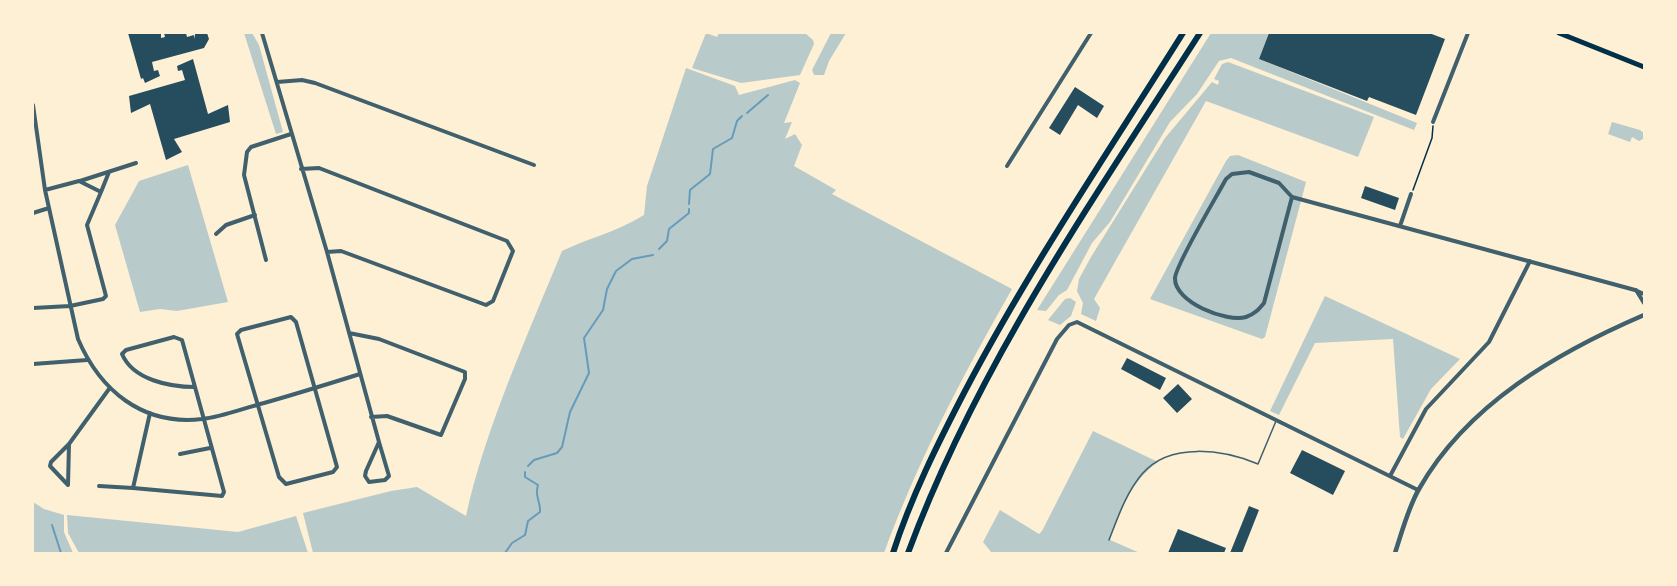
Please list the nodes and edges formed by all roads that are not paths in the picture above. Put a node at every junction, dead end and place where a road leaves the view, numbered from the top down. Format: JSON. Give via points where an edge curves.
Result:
{"nodes":[{"id":1,"x":262,"y":33,"type":"edge"},
{"id":2,"x":1091,"y":33,"type":"edge"},
{"id":3,"x":1183,"y":33,"type":"edge"},
{"id":4,"x":1200,"y":33,"type":"edge"},
{"id":5,"x":1468,"y":33,"type":"edge"},
{"id":6,"x":1559,"y":33,"type":"edge"},
{"id":7,"x":1644,"y":67,"type":"edge"},
{"id":8,"x":277,"y":82,"type":"junction"},
{"id":9,"x":33,"y":105,"type":"edge"},
{"id":10,"x":1433,"y":122,"type":"road end"},
{"id":11,"x":291,"y":134,"type":"junction"},
{"id":12,"x":136,"y":163,"type":"dead end"},
{"id":13,"x":534,"y":165,"type":"dead end"},
{"id":14,"x":1007,"y":166,"type":"dead end"},
{"id":15,"x":301,"y":169,"type":"junction"},
{"id":16,"x":109,"y":172,"type":"junction"},
{"id":17,"x":79,"y":181,"type":"junction"},
{"id":18,"x":45,"y":190,"type":"junction"},
{"id":19,"x":101,"y":192,"type":"junction"},
{"id":20,"x":1411,"y":194,"type":"road end"},
{"id":21,"x":1292,"y":197,"type":"junction"},
{"id":22,"x":49,"y":208,"type":"junction"},
{"id":23,"x":33,"y":213,"type":"edge"},
{"id":24,"x":255,"y":215,"type":"junction"},
{"id":25,"x":1400,"y":226,"type":"junction"},
{"id":26,"x":216,"y":234,"type":"dead end"},
{"id":27,"x":327,"y":252,"type":"junction"},
{"id":28,"x":266,"y":260,"type":"dead end"},
{"id":29,"x":1530,"y":261,"type":"junction"},
{"id":30,"x":1635,"y":290,"type":"junction"},
{"id":31,"x":1644,"y":294,"type":"edge"},
{"id":32,"x":1644,"y":303,"type":"edge"},
{"id":33,"x":70,"y":306,"type":"junction"},
{"id":34,"x":33,"y":308,"type":"edge"},
{"id":35,"x":1644,"y":315,"type":"edge"},
{"id":36,"x":349,"y":333,"type":"junction"},
{"id":37,"x":87,"y":360,"type":"junction"},
{"id":38,"x":33,"y":364,"type":"edge"},
{"id":39,"x":360,"y":374,"type":"junction"},
{"id":40,"x":195,"y":387,"type":"junction"},
{"id":41,"x":317,"y":388,"type":"junction"},
{"id":42,"x":109,"y":389,"type":"junction"},
{"id":43,"x":258,"y":404,"type":"junction"},
{"id":44,"x":150,"y":412,"type":"junction"},
{"id":45,"x":371,"y":417,"type":"junction"},
{"id":46,"x":203,"y":419,"type":"junction"},
{"id":47,"x":1276,"y":420,"type":"junction"},
{"id":48,"x":379,"y":442,"type":"junction"},
{"id":49,"x":69,"y":444,"type":"junction"},
{"id":50,"x":210,"y":448,"type":"junction"},
{"id":51,"x":180,"y":454,"type":"dead end"},
{"id":52,"x":1389,"y":477,"type":"junction"},
{"id":53,"x":99,"y":486,"type":"dead end"},
{"id":54,"x":133,"y":488,"type":"junction"},
{"id":55,"x":1418,"y":490,"type":"junction"},
{"id":56,"x":1109,"y":540,"type":"dead end"},
{"id":57,"x":893,"y":553,"type":"edge"},
{"id":58,"x":908,"y":553,"type":"edge"},
{"id":59,"x":946,"y":553,"type":"edge"},
{"id":60,"x":1395,"y":553,"type":"edge"}],
"edges":[{"from":1,"to":8,"type":"street"},
{"from":2,"to":14,"type":"street"},
{"from":3,"to":57,"type":"main road","via":[[982,358],[943,433]]},
{"from":4,"to":58,"type":"main road","via":[[994,366],[956,439]]},
{"from":5,"to":10,"type":"street"},
{"from":6,"to":7,"type":"main road"},
{"from":8,"to":11,"type":"street"},
{"from":8,"to":13,"type":"street","via":[[315,83]]},
{"from":9,"to":18,"type":"street"},
{"from":11,"to":15,"type":"street"},
{"from":11,"to":24,"type":"street","via":[[251,147],[247,152],[244,176]]},
{"from":12,"to":16,"type":"street"},
{"from":15,"to":27,"type":"street"},
{"from":15,"to":27,"type":"street","via":[[319,168],[363,185],[507,241],[513,251],[493,301],[486,305],[341,251]]},
{"from":16,"to":17,"type":"street"},
{"from":16,"to":19,"type":"street"},
{"from":17,"to":18,"type":"street"},
{"from":17,"to":19,"type":"street"},
{"from":18,"to":22,"type":"street"},
{"from":19,"to":33,"type":"street","via":[[87,225],[106,296]]},
{"from":20,"to":25,"type":"street"},
{"from":21,"to":21,"type":"street","via":[[1279,183],[1249,172],[1232,174],[1176,273],[1176,285],[1186,300],[1236,318],[1258,311],[1268,293]]},
{"from":21,"to":25,"type":"street"},
{"from":22,"to":23,"type":"street"},
{"from":22,"to":33,"type":"street"},
{"from":24,"to":26,"type":"street","via":[[226,225]]},
{"from":24,"to":28,"type":"street"},
{"from":25,"to":29,"type":"street"},
{"from":27,"to":36,"type":"street"},
{"from":29,"to":30,"type":"street"},
{"from":29,"to":52,"type":"street","via":[[1488,342],[1426,410]]},
{"from":30,"to":31,"type":"street"},
{"from":30,"to":32,"type":"street"},
{"from":33,"to":34,"type":"street"},
{"from":33,"to":37,"type":"street"},
{"from":35,"to":55,"type":"street","via":[[1580,345],[1505,394],[1459,435]]},
{"from":36,"to":39,"type":"street"},
{"from":36,"to":45,"type":"street","via":[[379,339],[465,372],[441,435],[387,416]]},
{"from":37,"to":38,"type":"street"},
{"from":37,"to":42,"type":"street"},
{"from":39,"to":41,"type":"street"},
{"from":39,"to":45,"type":"street"},
{"from":40,"to":40,"type":"street","via":[[178,337],[122,354],[128,364],[148,378]]},
{"from":40,"to":46,"type":"street"},
{"from":41,"to":43,"type":"street"},
{"from":41,"to":43,"type":"street","via":[[291,317],[241,330],[237,334]]},
{"from":41,"to":43,"type":"street","via":[[337,461],[333,472],[283,483]]},
{"from":42,"to":44,"type":"street"},
{"from":42,"to":49,"type":"street"},
{"from":43,"to":46,"type":"street"},
{"from":44,"to":46,"type":"street"},
{"from":44,"to":54,"type":"street"},
{"from":45,"to":48,"type":"street"},
{"from":46,"to":50,"type":"street"},
{"from":47,"to":52,"type":"street"},
{"from":47,"to":56,"type":"lane","via":[[1258,464],[1225,452],[1196,451],[1169,457],[1144,472],[1131,490]]},
{"from":47,"to":59,"type":"street","via":[[1077,322],[1069,325],[1057,339]]},
{"from":48,"to":48,"type":"street","via":[[389,477],[369,482],[366,471]]},
{"from":49,"to":49,"type":"street","via":[[50,466],[68,484],[69,474]]},
{"from":50,"to":51,"type":"street"},
{"from":50,"to":54,"type":"street","via":[[222,496]]},
{"from":52,"to":55,"type":"street"},
{"from":53,"to":54,"type":"street"},
{"from":55,"to":60,"type":"street"}]}
